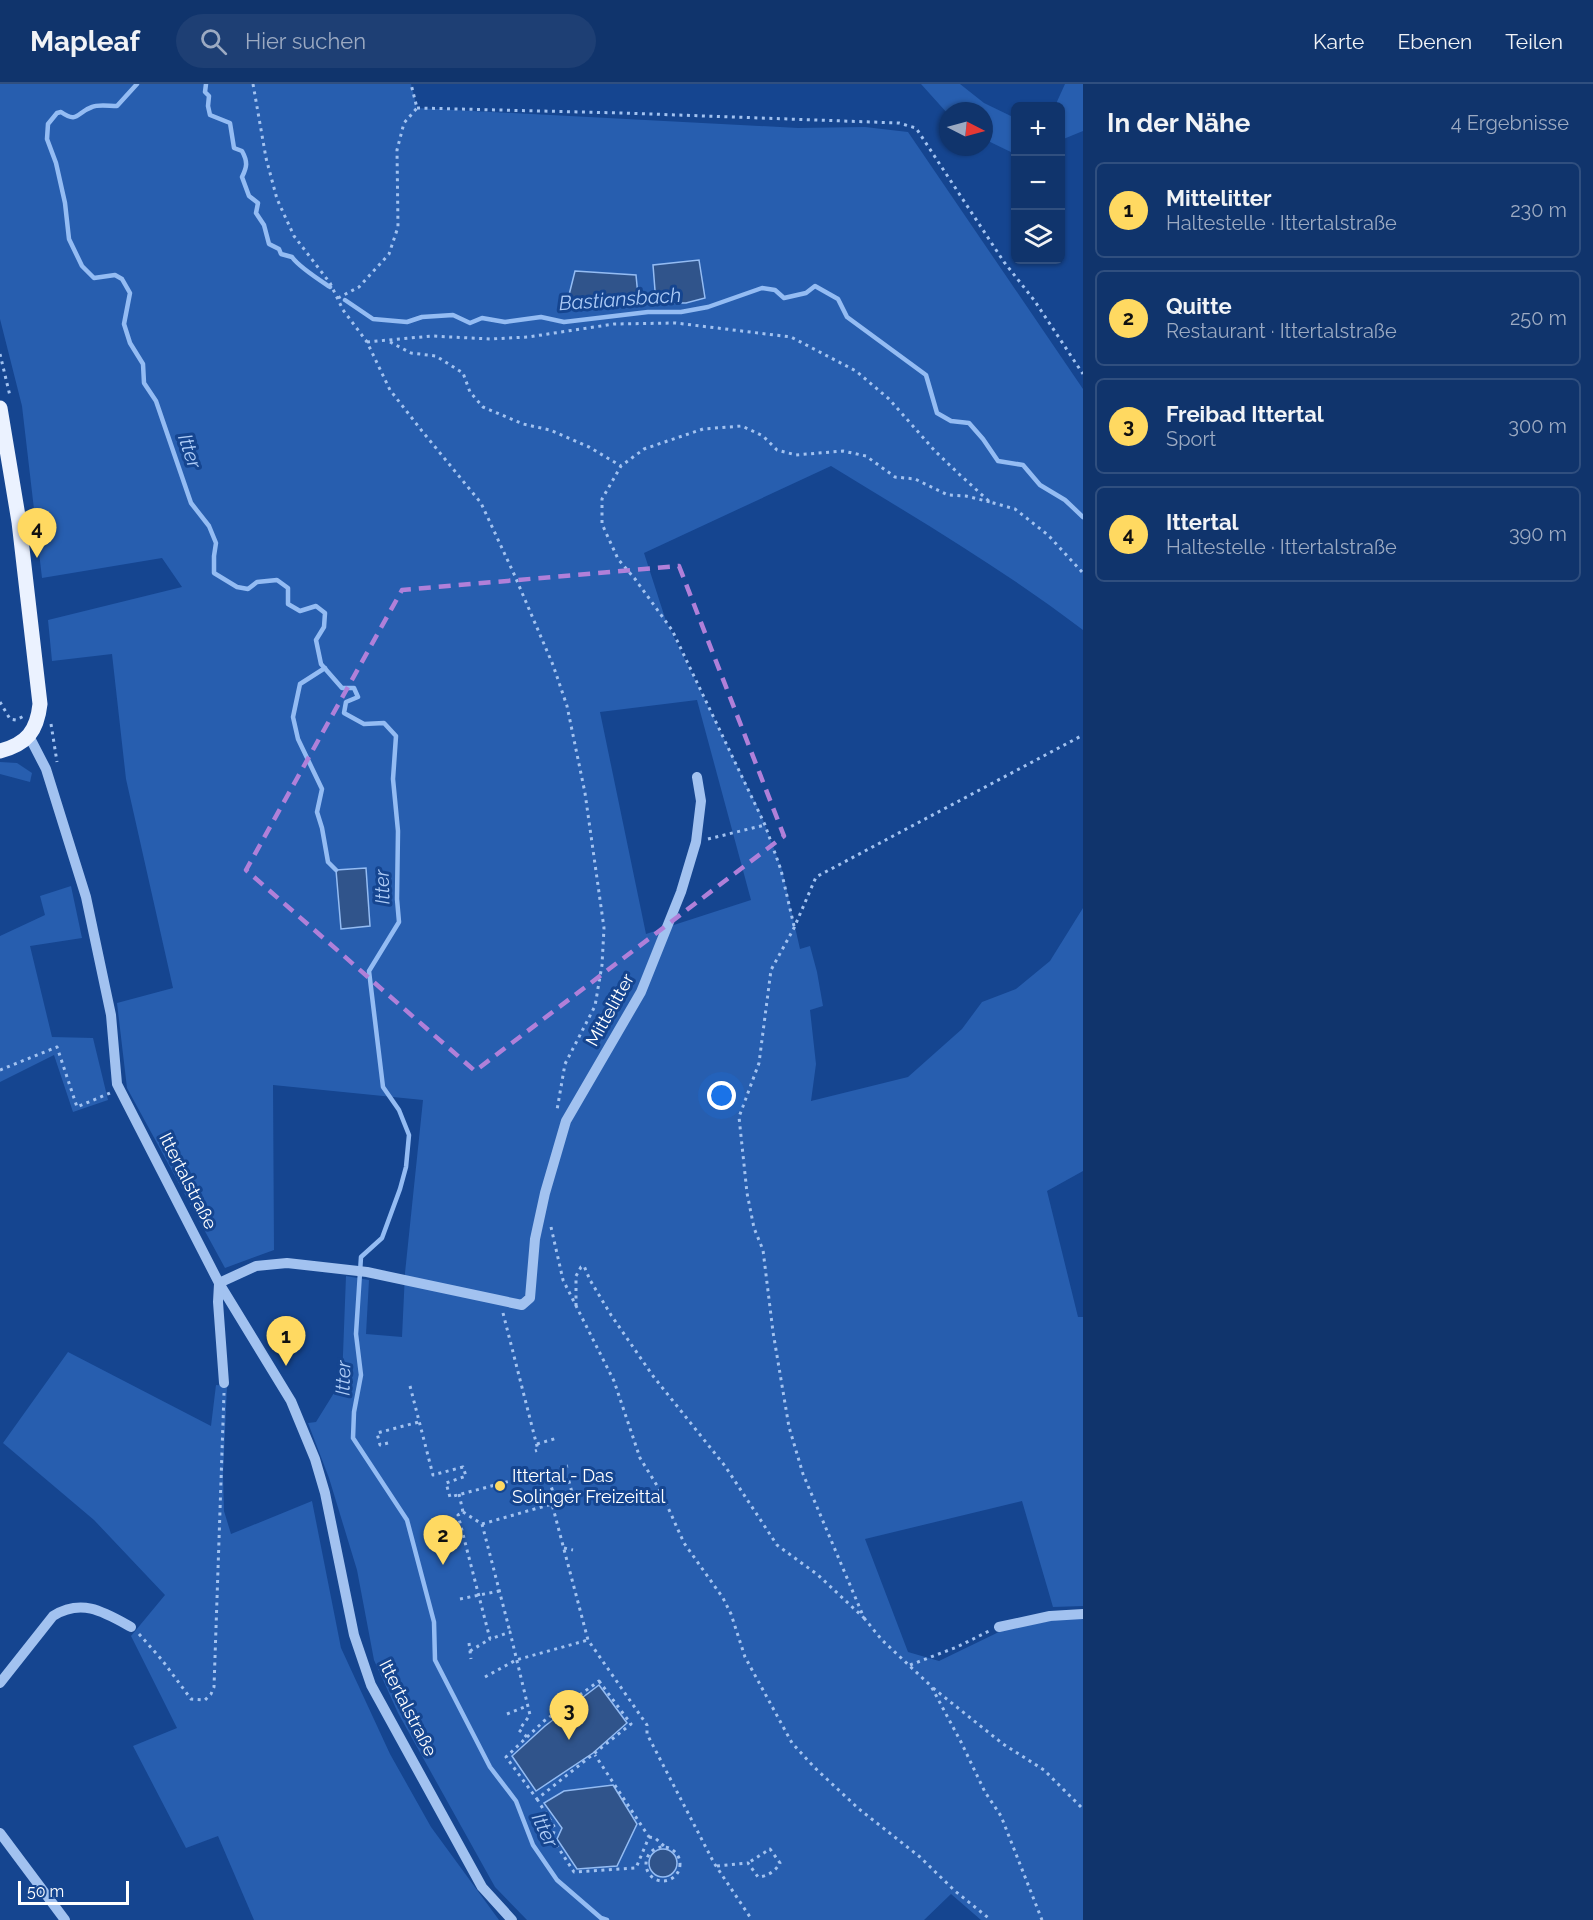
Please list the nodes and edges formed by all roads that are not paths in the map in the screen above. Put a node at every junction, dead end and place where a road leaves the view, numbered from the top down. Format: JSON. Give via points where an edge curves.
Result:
{"nodes":[{"id":1,"x":0,"y":408,"type":"edge"},
{"id":2,"x":29,"y":736,"type":"junction"},
{"id":3,"x":0,"y":751,"type":"edge"},
{"id":4,"x":697,"y":777,"type":"dead end"},
{"id":5,"x":219,"y":1283,"type":"junction"},
{"id":6,"x":224,"y":1383,"type":"road end"},
{"id":7,"x":1083,"y":1614,"type":"edge"},
{"id":8,"x":131,"y":1627,"type":"road end"},
{"id":9,"x":999,"y":1627,"type":"road end"},
{"id":10,"x":0,"y":1683,"type":"edge"},
{"id":11,"x":0,"y":1833,"type":"edge"},
{"id":12,"x":65,"y":1920,"type":"edge"},
{"id":13,"x":512,"y":1920,"type":"edge"}],
"edges":[{"from":1,"to":2,"type":"main road","via":[[19,522],[40,704]]},
{"from":2,"to":3,"type":"main road"},
{"from":2,"to":5,"type":"street","name":"Ittertalstraße","via":[[46,769],[86,897],[111,1015],[117,1084]]},
{"from":4,"to":5,"type":"street","name":"Mittelitter","via":[[701,801],[696,842],[681,892],[641,992],[566,1121],[535,1239],[527,1302],[522,1305],[367,1272],[287,1263],[256,1266]]},
{"from":5,"to":6,"type":"street"},
{"from":5,"to":13,"type":"street","name":"Ittertalstraße","via":[[291,1401],[315,1459],[354,1635],[371,1685],[482,1887]]},
{"from":7,"to":9,"type":"street","via":[[1050,1616]]},
{"from":8,"to":10,"type":"street","via":[[105,1612],[64,1609],[53,1616]]},
{"from":11,"to":12,"type":"street"}]}
